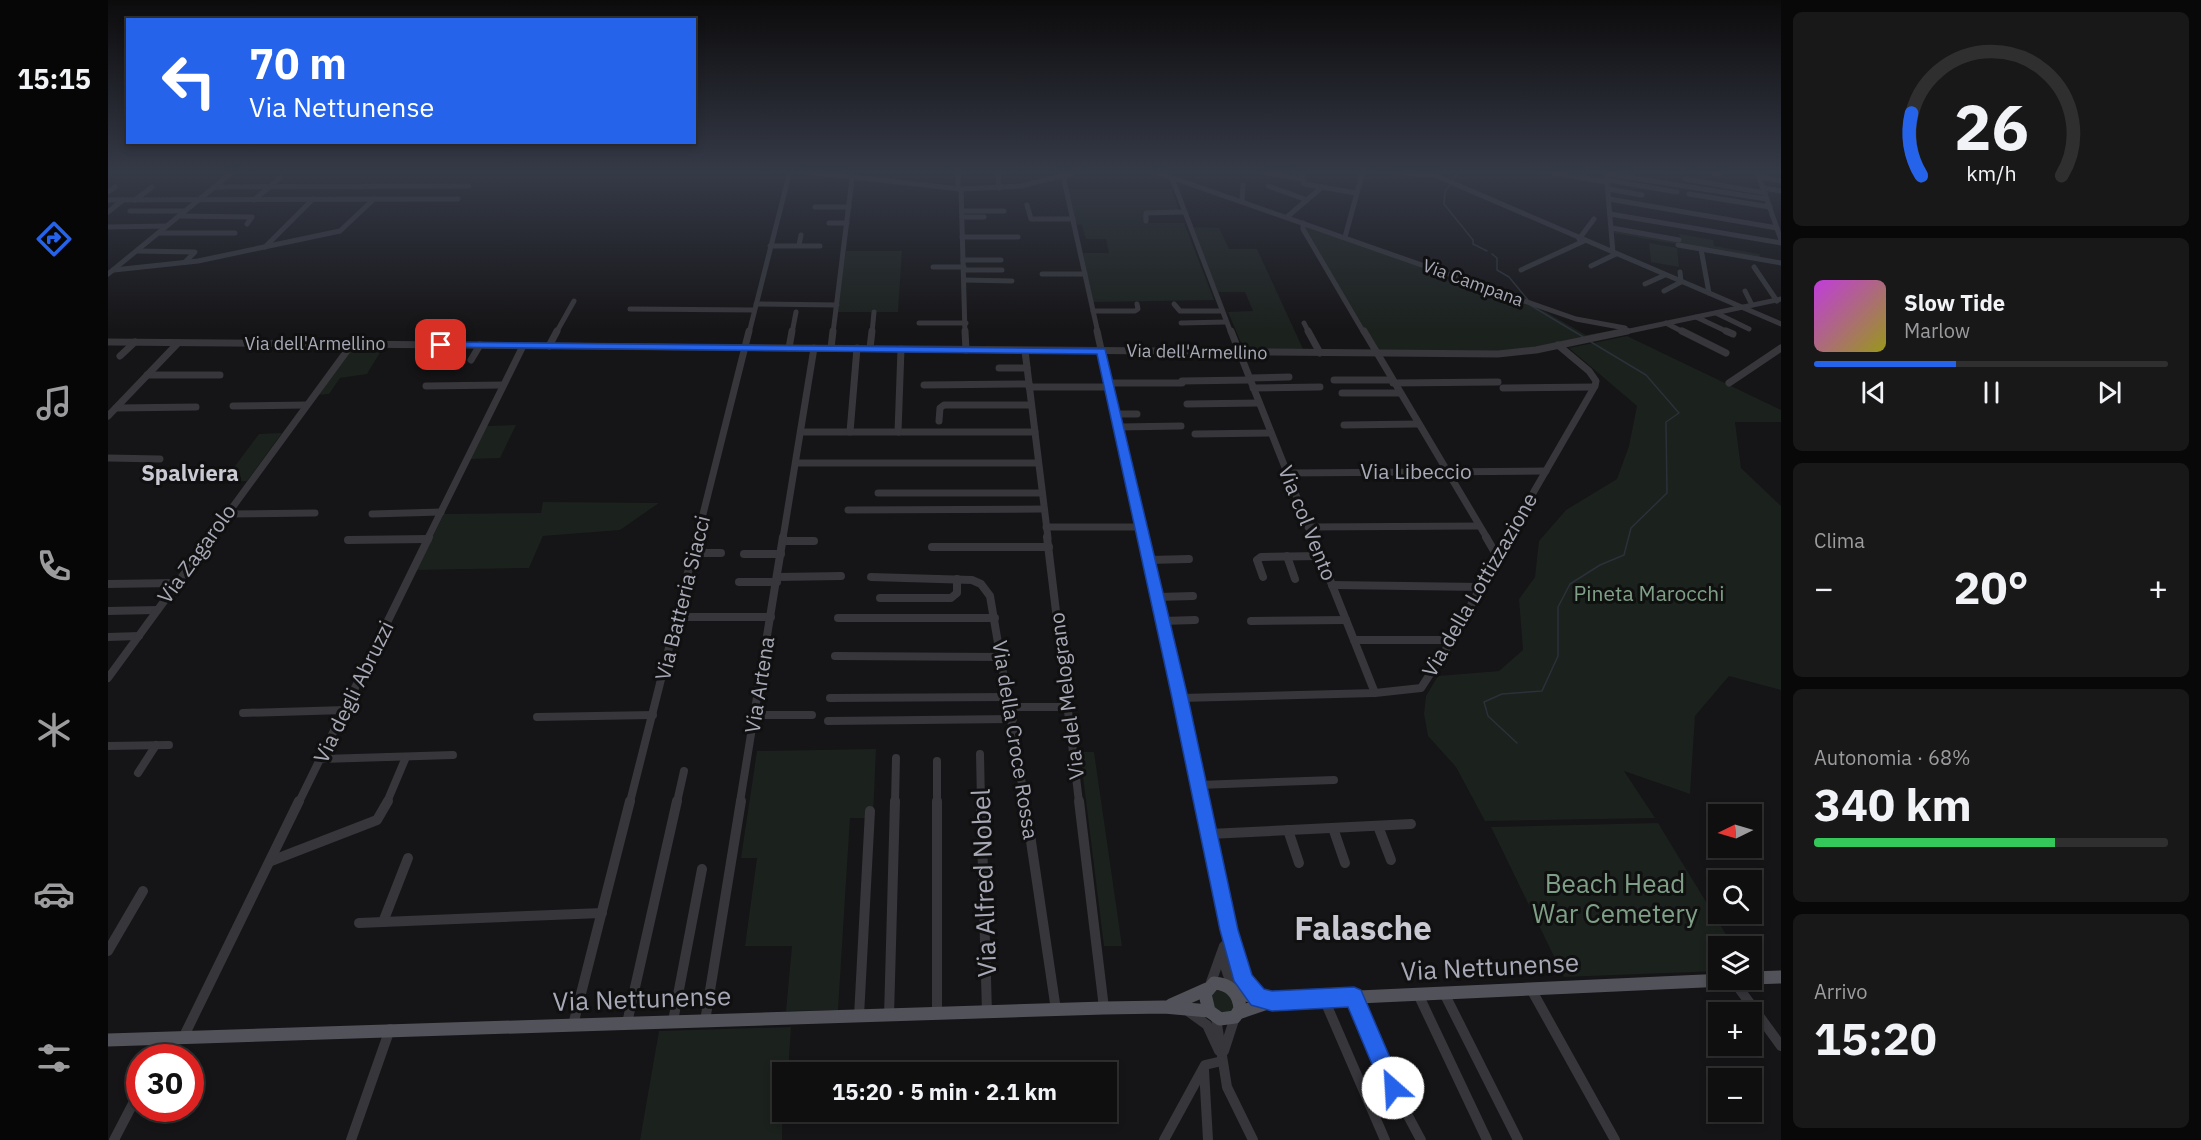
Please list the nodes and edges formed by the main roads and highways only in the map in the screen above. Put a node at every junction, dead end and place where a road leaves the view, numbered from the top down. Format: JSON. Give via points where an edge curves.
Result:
{"nodes":[{"id":1,"x":1781,"y":977,"type":"edge"},
{"id":2,"x":1762,"y":978,"type":"edge"},
{"id":3,"x":1708,"y":981,"type":"edge"},
{"id":4,"x":1208,"y":987,"type":"junction"},
{"id":5,"x":1234,"y":991,"type":"junction"},
{"id":6,"x":1272,"y":1001,"type":"junction"},
{"id":7,"x":1164,"y":1007,"type":"junction"},
{"id":8,"x":1212,"y":1014,"type":"junction"},
{"id":9,"x":1236,"y":1015,"type":"junction"},
{"id":10,"x":108,"y":1040,"type":"edge"}],
"edges":[{"from":1,"to":2,"type":"main road"},
{"from":3,"to":6,"type":"main road","name":"Via Nettunense"},
{"from":4,"to":5,"type":"main road","via":[[1223,983]]},
{"from":4,"to":7,"type":"main road","via":[[1194,997]]},
{"from":4,"to":8,"type":"main road","via":[[1204,1000]]},
{"from":5,"to":6,"type":"main road","name":"Via Nettunense"},
{"from":5,"to":9,"type":"main road","via":[[1240,1004]]},
{"from":6,"to":9,"type":"main road"},
{"from":7,"to":8,"type":"main road","name":"Via Nettunense"},
{"from":7,"to":10,"type":"main road","name":"Via Nettunense"},
{"from":8,"to":9,"type":"main road","via":[[1225,1020]]}]}
